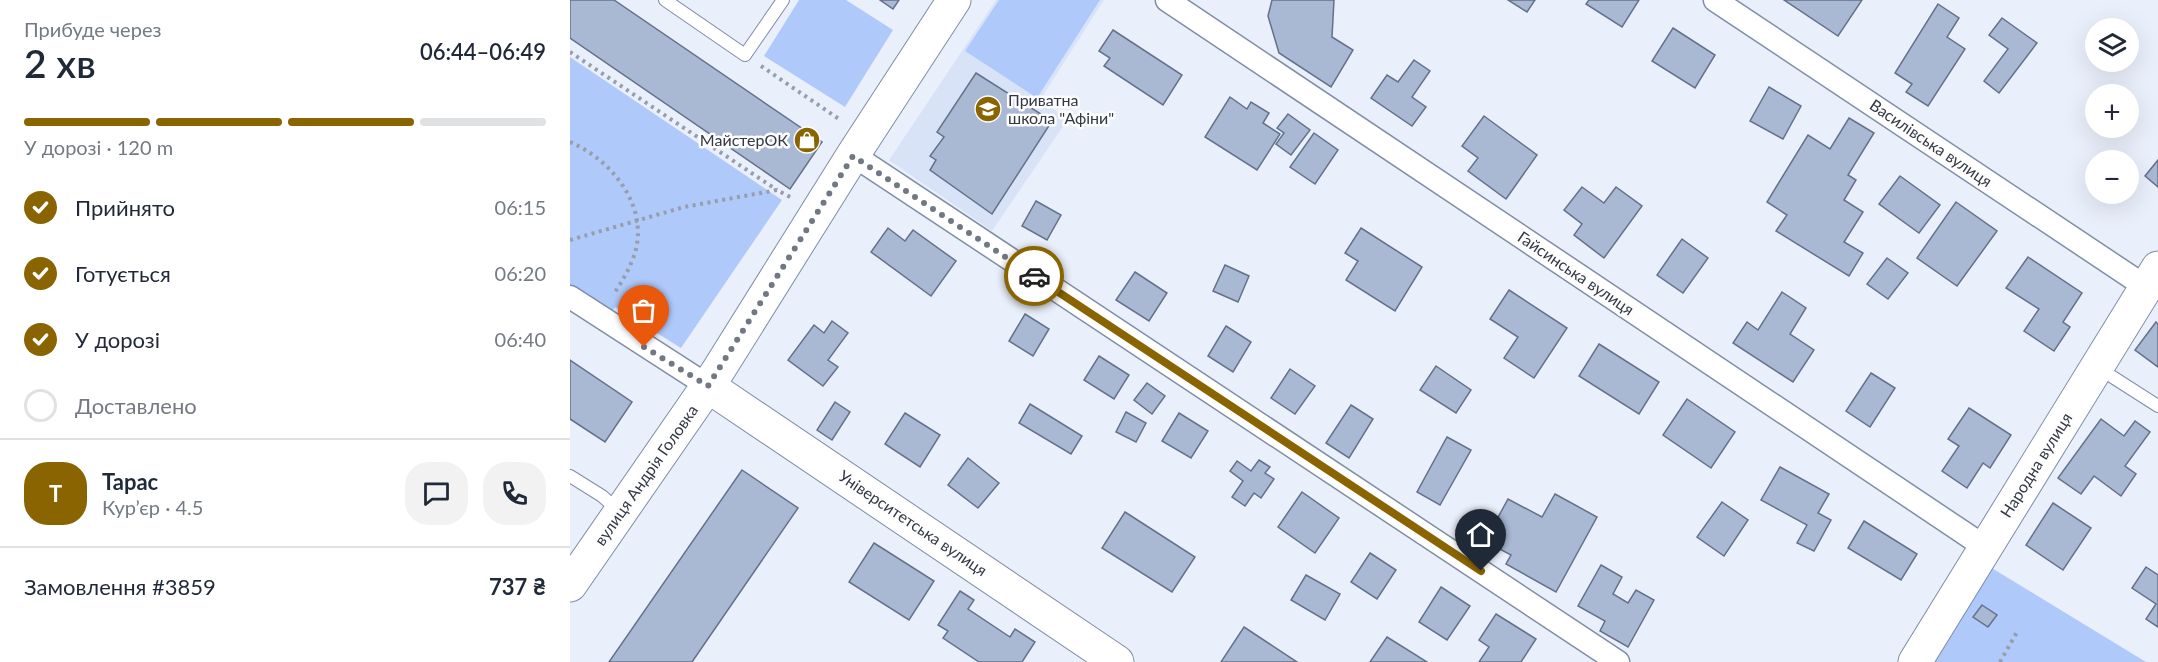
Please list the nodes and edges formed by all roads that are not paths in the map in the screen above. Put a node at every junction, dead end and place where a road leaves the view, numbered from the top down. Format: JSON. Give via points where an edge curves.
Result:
{"nodes":[{"id":1,"x":665,"y":0,"type":"edge"},
{"id":2,"x":783,"y":0,"type":"edge"},
{"id":3,"x":954,"y":0,"type":"edge"},
{"id":4,"x":1167,"y":0,"type":"edge"},
{"id":5,"x":1715,"y":0,"type":"edge"},
{"id":6,"x":850,"y":140,"type":"junction"},
{"id":7,"x":2152,"y":278,"type":"edge"},
{"id":8,"x":570,"y":297,"type":"edge"},
{"id":9,"x":2096,"y":366,"type":"junction"},
{"id":10,"x":708,"y":386,"type":"junction"},
{"id":11,"x":2158,"y":406,"type":"edge"},
{"id":12,"x":570,"y":476,"type":"edge"},
{"id":13,"x":620,"y":512,"type":"junction"},
{"id":14,"x":1985,"y":547,"type":"junction"},
{"id":15,"x":570,"y":585,"type":"edge"},
{"id":16,"x":1118,"y":662,"type":"edge"},
{"id":17,"x":1618,"y":662,"type":"edge"},
{"id":18,"x":1915,"y":662,"type":"edge"}],
"edges":[{"from":1,"to":2,"type":"lane","via":[[745,55]]},
{"from":3,"to":6,"type":"street","name":"вулиця Андрія Головка"},
{"from":4,"to":14,"type":"street","name":"Гайсинська вулиця"},
{"from":5,"to":7,"type":"street","name":"Василівська вулиця"},
{"from":6,"to":10,"type":"street","name":"вулиця Андрія Головка"},
{"from":6,"to":17,"type":"street"},
{"from":7,"to":9,"type":"street","name":"Народна вулиця"},
{"from":8,"to":10,"type":"street"},
{"from":9,"to":11,"type":"lane"},
{"from":9,"to":14,"type":"street","name":"Народна вулиця"},
{"from":10,"to":13,"type":"street","name":"вулиця Андрія Головка"},
{"from":10,"to":16,"type":"street","name":"Університетська вулиця"},
{"from":12,"to":13,"type":"lane"},
{"from":13,"to":15,"type":"street","name":"вулиця Андрія Головка"},
{"from":14,"to":18,"type":"street","name":"Народна вулиця"}]}
